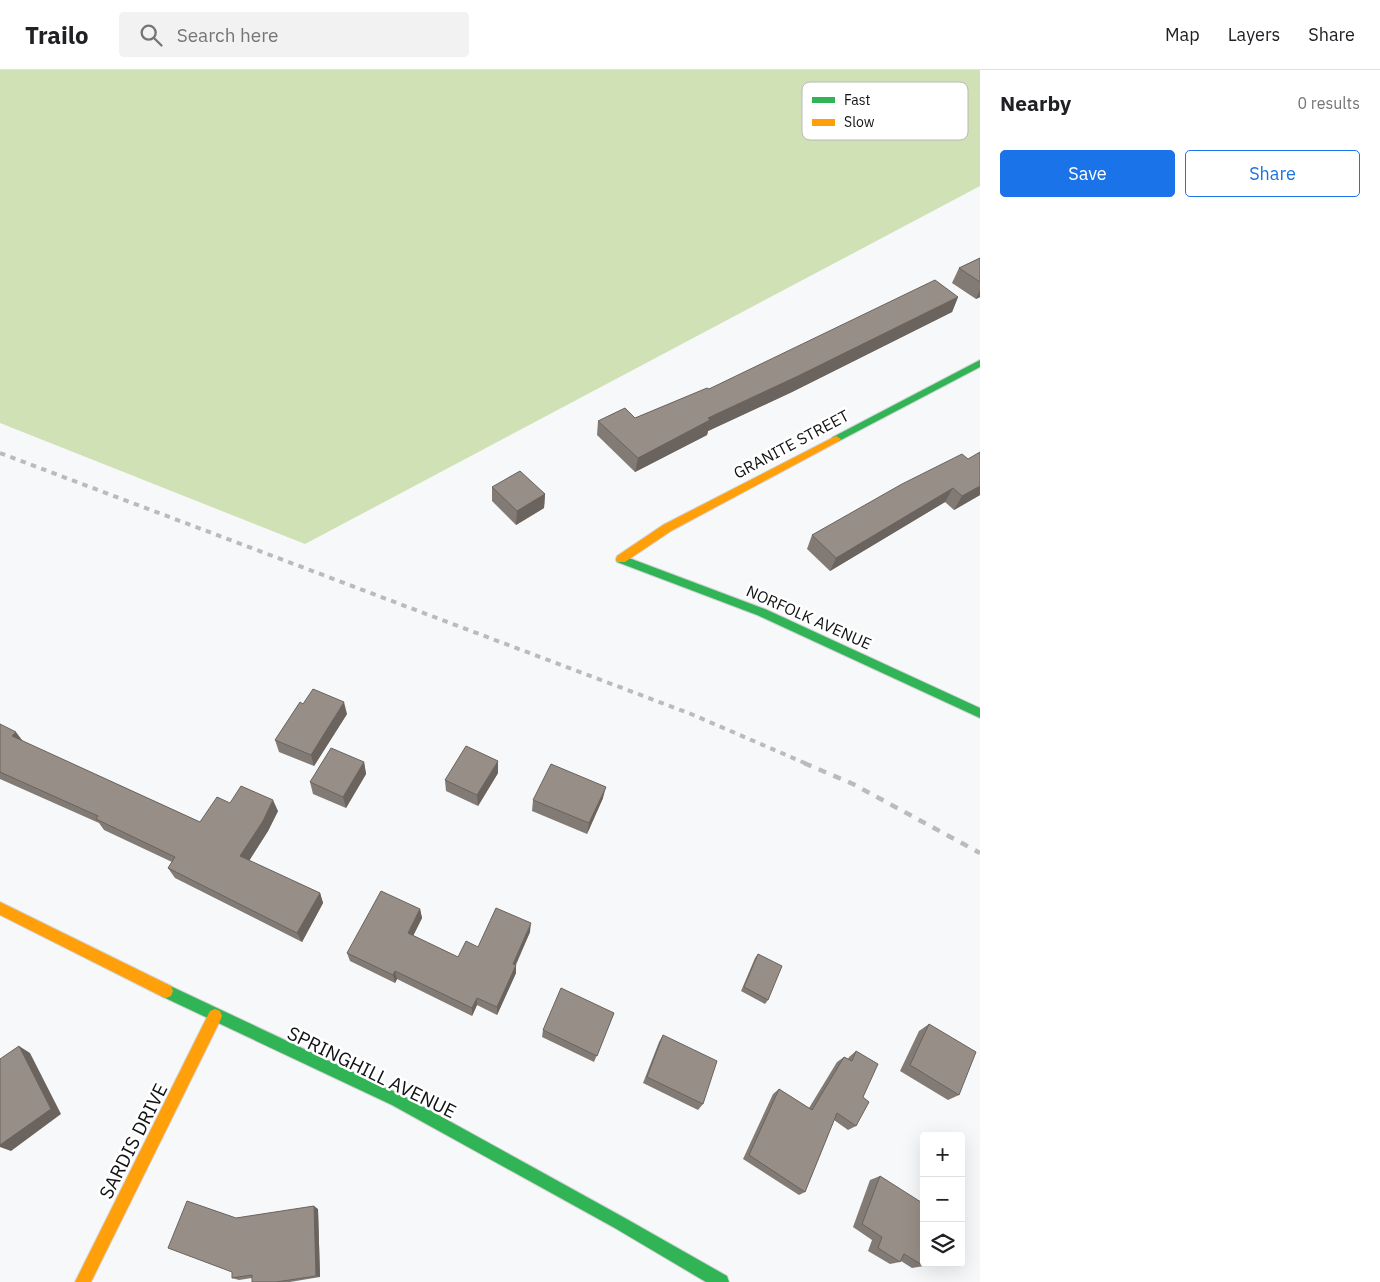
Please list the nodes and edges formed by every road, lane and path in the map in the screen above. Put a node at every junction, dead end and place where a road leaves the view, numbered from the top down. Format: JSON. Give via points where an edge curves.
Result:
{"nodes":[{"id":1,"x":980,"y":363,"type":"edge"},
{"id":2,"x":621,"y":559,"type":"joint"},
{"id":3,"x":980,"y":713,"type":"edge"},
{"id":4,"x":0,"y":908,"type":"edge"},
{"id":5,"x":215,"y":1016,"type":"junction"},
{"id":6,"x":83,"y":1282,"type":"edge"},
{"id":7,"x":720,"y":1282,"type":"edge"}],
"edges":[{"from":1,"to":2,"type":"street","name":"GRANITE STREET","via":[[667,528]]},
{"from":2,"to":3,"type":"street","name":"NORFOLK AVENUE","via":[[761,612]]},
{"from":4,"to":5,"type":"street","name":"SPRINGHILL AVENUE"},
{"from":5,"to":6,"type":"street","name":"SARDIS DRIVE"},
{"from":5,"to":7,"type":"street","name":"SPRINGHILL AVENUE","via":[[396,1100]]}]}
